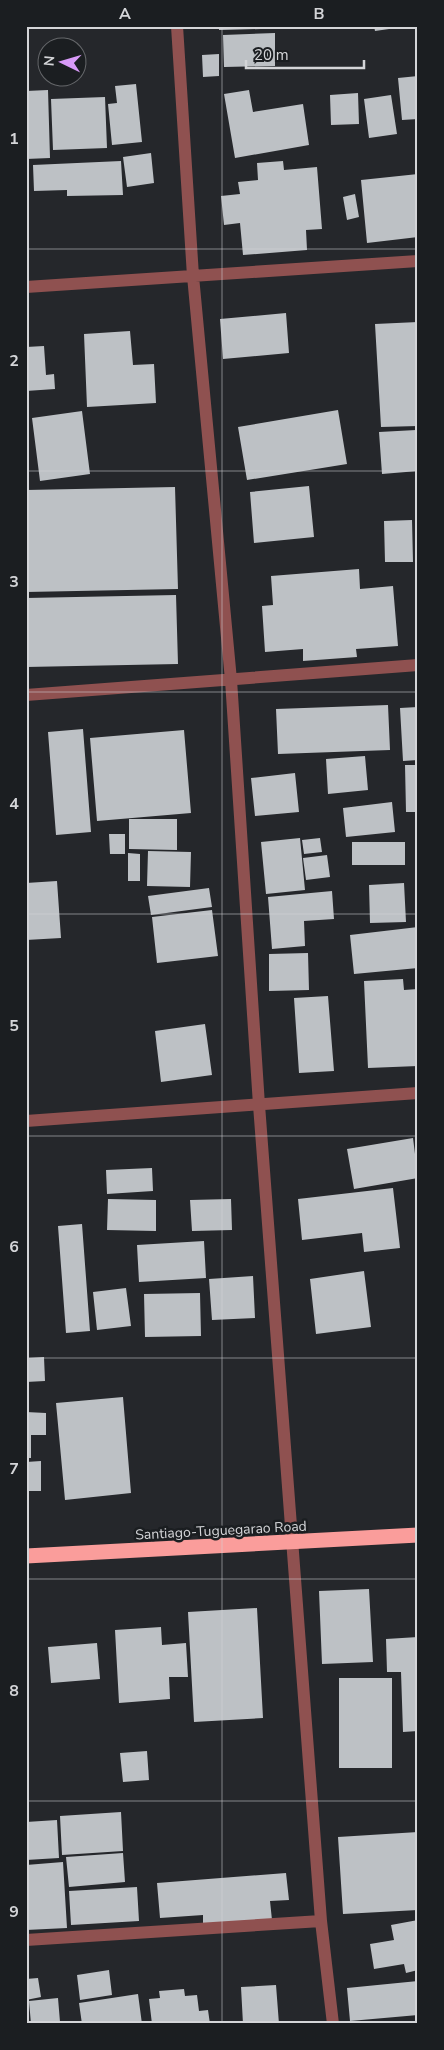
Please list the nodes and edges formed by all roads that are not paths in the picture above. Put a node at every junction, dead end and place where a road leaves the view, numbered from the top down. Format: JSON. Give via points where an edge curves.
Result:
{"nodes":[{"id":1,"x":177,"y":26,"type":"edge"},
{"id":2,"x":418,"y":260,"type":"edge"},
{"id":3,"x":193,"y":276,"type":"junction"},
{"id":4,"x":26,"y":287,"type":"edge"},
{"id":5,"x":418,"y":665,"type":"edge"},
{"id":6,"x":231,"y":680,"type":"junction"},
{"id":7,"x":26,"y":695,"type":"edge"},
{"id":8,"x":418,"y":1093,"type":"edge"},
{"id":9,"x":259,"y":1105,"type":"junction"},
{"id":10,"x":26,"y":1121,"type":"edge"},
{"id":11,"x":418,"y":1535,"type":"edge"},
{"id":12,"x":292,"y":1542,"type":"junction"},
{"id":13,"x":26,"y":1556,"type":"edge"},
{"id":14,"x":321,"y":1921,"type":"junction"},
{"id":15,"x":26,"y":1940,"type":"edge"},
{"id":16,"x":333,"y":2024,"type":"edge"}],
"edges":[{"from":1,"to":3,"type":"street"},
{"from":2,"to":3,"type":"street"},
{"from":3,"to":4,"type":"street"},
{"from":3,"to":6,"type":"street"},
{"from":5,"to":6,"type":"street"},
{"from":6,"to":7,"type":"street"},
{"from":6,"to":9,"type":"street"},
{"from":8,"to":9,"type":"street"},
{"from":9,"to":10,"type":"street"},
{"from":9,"to":12,"type":"street"},
{"from":11,"to":12,"type":"highway","name":"Santiago-Tuguegarao Road"},
{"from":12,"to":13,"type":"highway","name":"Santiago-Tuguegarao Road"},
{"from":12,"to":14,"type":"street"},
{"from":14,"to":15,"type":"street"},
{"from":14,"to":16,"type":"street"}]}
